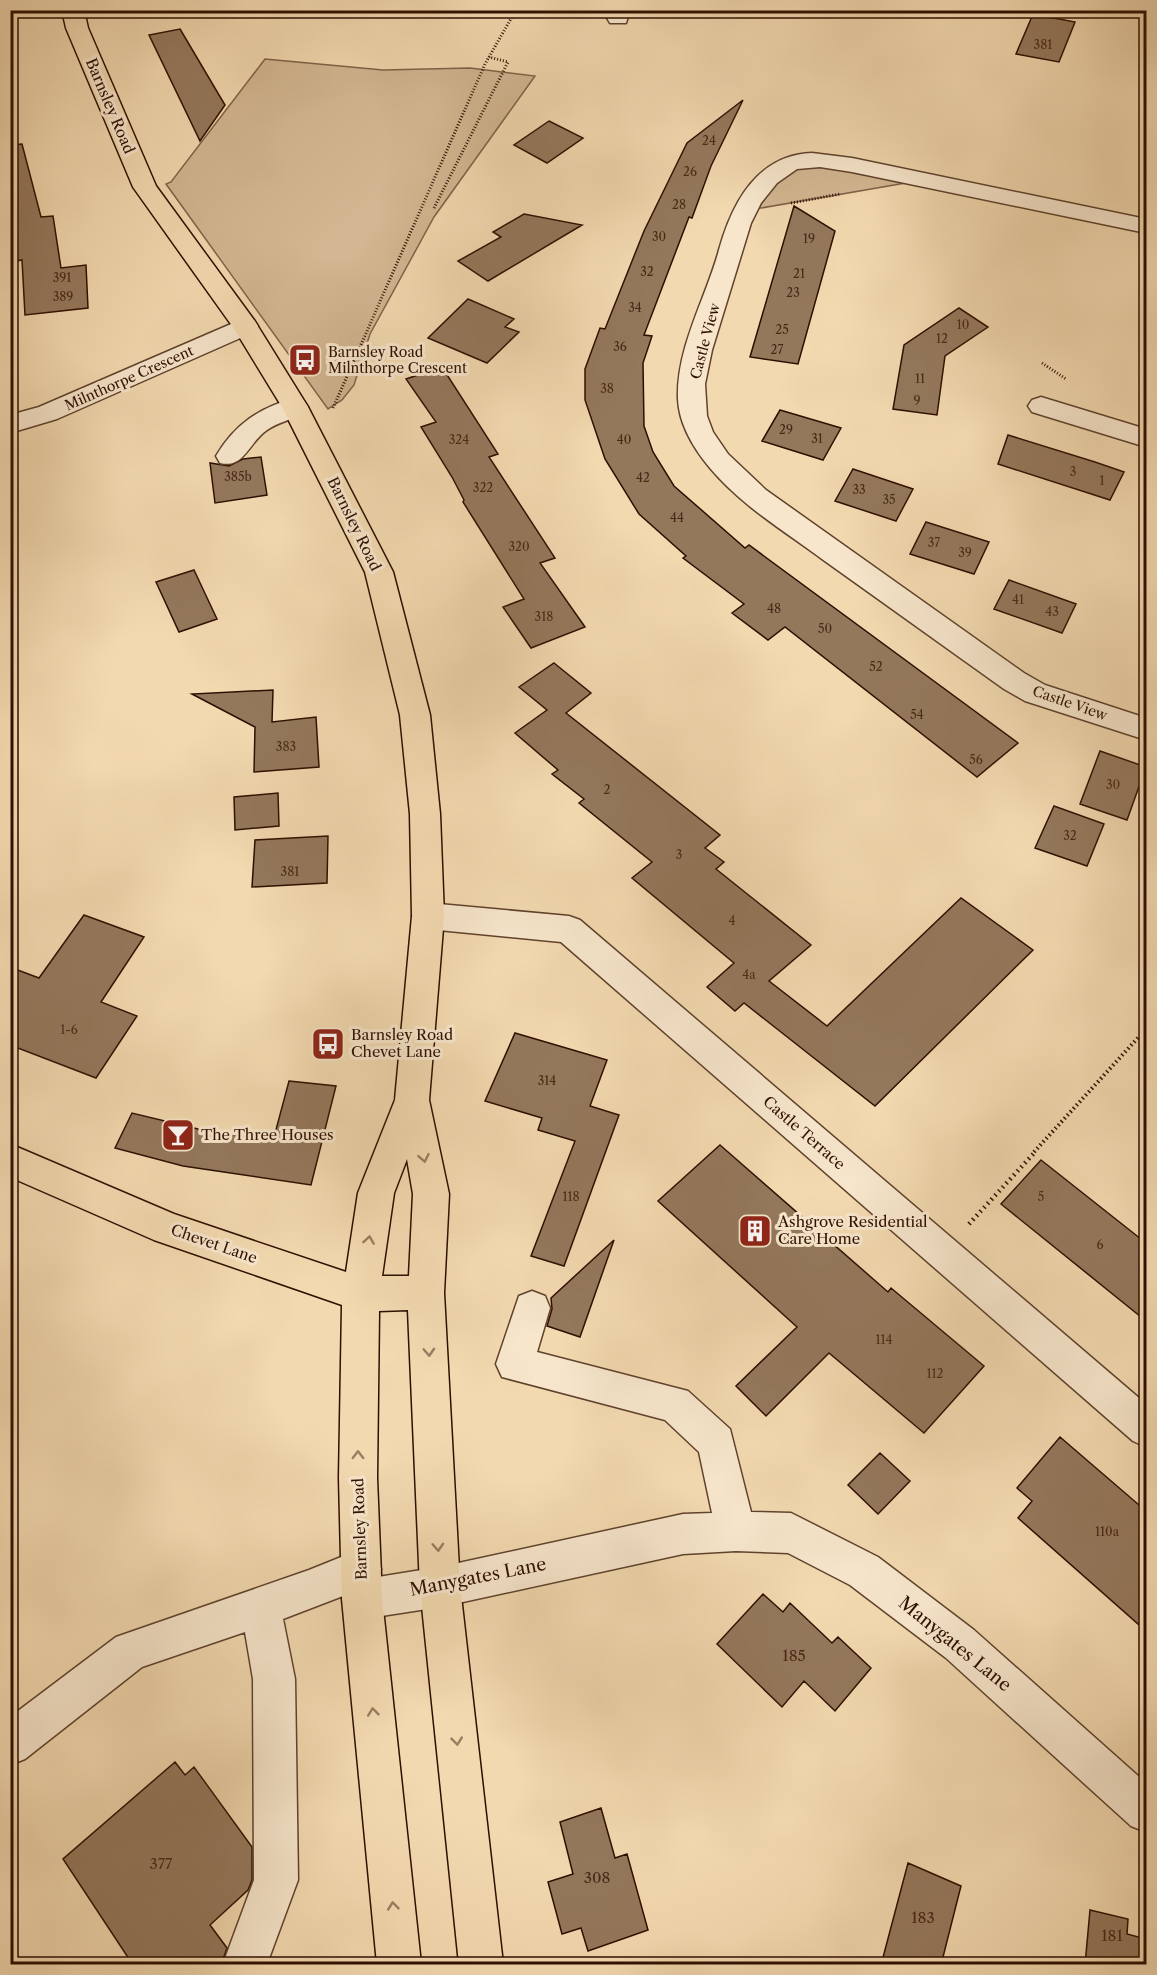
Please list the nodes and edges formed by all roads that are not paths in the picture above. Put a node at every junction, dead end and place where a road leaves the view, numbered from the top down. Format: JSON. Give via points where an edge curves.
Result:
{"nodes":[{"id":1,"x":73,"y":10,"type":"edge"},
{"id":2,"x":1146,"y":226,"type":"edge"},
{"id":3,"x":245,"y":326,"type":"junction"},
{"id":4,"x":1041,"y":406,"type":"dead end"},
{"id":5,"x":300,"y":415,"type":"junction"},
{"id":6,"x":10,"y":424,"type":"edge"},
{"id":7,"x":1146,"y":438,"type":"edge"},
{"id":8,"x":229,"y":456,"type":"dead end"},
{"id":9,"x":1146,"y":729,"type":"edge"},
{"id":10,"x":428,"y":916,"type":"junction"},
{"id":11,"x":412,"y":1101,"type":"junction"},
{"id":12,"x":10,"y":1160,"type":"edge"},
{"id":13,"x":426,"y":1293,"type":"junction"},
{"id":14,"x":360,"y":1294,"type":"junction"},
{"id":15,"x":532,"y":1308,"type":"dead end"},
{"id":16,"x":1146,"y":1428,"type":"edge"},
{"id":17,"x":736,"y":1531,"type":"junction"},
{"id":18,"x":361,"y":1584,"type":"junction"},
{"id":19,"x":440,"y":1587,"type":"junction"},
{"id":20,"x":260,"y":1607,"type":"junction"},
{"id":21,"x":10,"y":1744,"type":"edge"},
{"id":22,"x":1146,"y":1811,"type":"edge"},
{"id":23,"x":245,"y":1965,"type":"edge"},
{"id":24,"x":399,"y":1965,"type":"edge"},
{"id":25,"x":481,"y":1965,"type":"edge"}],
"edges":[{"from":1,"to":3,"type":"main road","name":"Barnsley Road","via":[[77,28],[145,187]]},
{"from":2,"to":9,"type":"street","name":"Castle View","via":[[852,165],[816,160],[790,164],[771,176],[744,211],[694,370],[691,399],[698,424],[714,455],[738,483],[769,507],[1014,681],[1035,693]]},
{"from":3,"to":5,"type":"main road","name":"Barnsley Road"},
{"from":3,"to":6,"type":"street","name":"Milnthorpe Crescent","via":[[48,414]]},
{"from":4,"to":7,"type":"street"},
{"from":5,"to":8,"type":"street","via":[[263,417],[243,435]]},
{"from":5,"to":10,"type":"main road","name":"Barnsley Road","via":[[379,572],[399,644],[415,715],[425,814]]},
{"from":10,"to":11,"type":"main road","name":"Barnsley Road"},
{"from":10,"to":16,"type":"street","name":"Castle Terrace","via":[[569,929]]},
{"from":11,"to":13,"type":"main road","name":"Barnsley Road","one_way":true,"via":[[431,1194]]},
{"from":14,"to":11,"type":"main road","name":"Barnsley Road","one_way":true,"via":[[376,1193]]},
{"from":12,"to":14,"type":"main road","name":"Chevet Lane","via":[[167,1228]]},
{"from":13,"to":14,"type":"main road","name":"Chevet Lane"},
{"from":13,"to":19,"type":"main road","name":"Barnsley Road","one_way":true},
{"from":18,"to":14,"type":"main road","name":"Barnsley Road","one_way":true},
{"from":15,"to":17,"type":"street","via":[[515,1364],[675,1404],[716,1442]]},
{"from":17,"to":19,"type":"street","name":"Manygates Lane","via":[[683,1534]]},
{"from":17,"to":22,"type":"street","name":"Manygates Lane","via":[[791,1533],[864,1572],[960,1644]]},
{"from":18,"to":19,"type":"street","name":"Manygates Lane"},
{"from":18,"to":20,"type":"street","name":"Manygates Lane"},
{"from":24,"to":18,"type":"main road","name":"Barnsley Road","one_way":true},
{"from":19,"to":25,"type":"main road","name":"Barnsley Road","one_way":true},
{"from":20,"to":21,"type":"street","name":"Manygates Lane","via":[[130,1651]]},
{"from":20,"to":23,"type":"street","via":[[274,1679],[276,1880]]}]}
